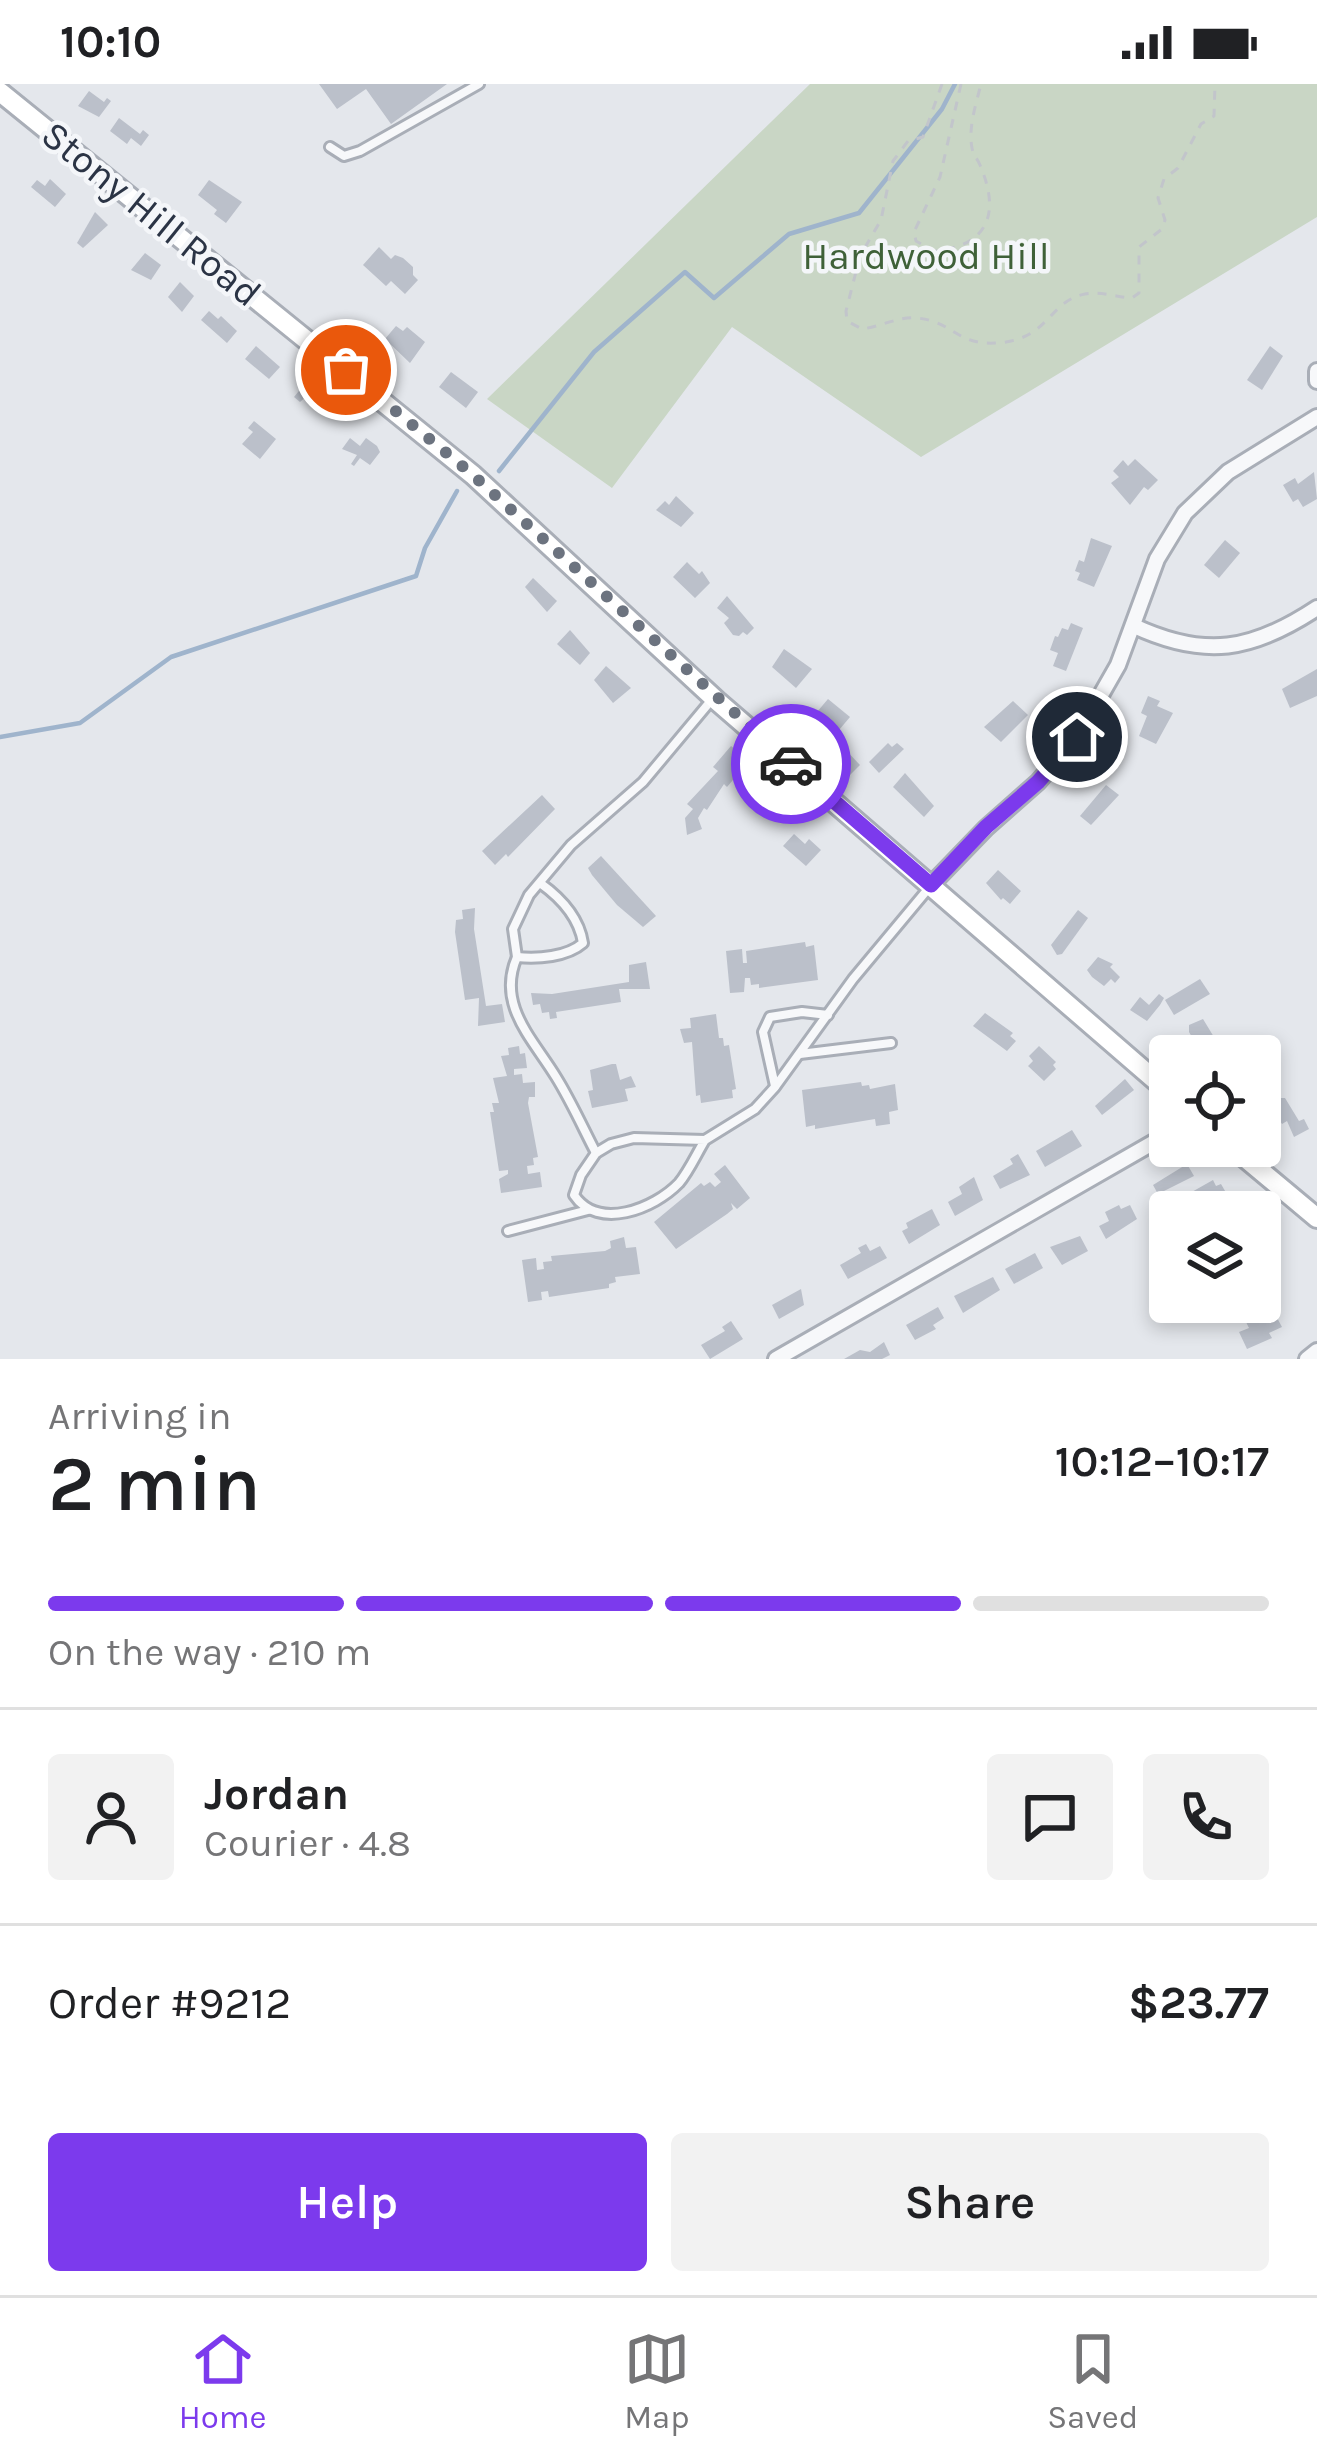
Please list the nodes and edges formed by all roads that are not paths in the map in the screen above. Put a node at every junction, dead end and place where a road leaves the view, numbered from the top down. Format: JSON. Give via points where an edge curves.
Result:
{"nodes":[{"id":1,"x":479,"y":84,"type":"edge"},
{"id":2,"x":0,"y":92,"type":"edge"},
{"id":3,"x":329,"y":147,"type":"dead end"},
{"id":4,"x":1317,"y":371,"type":"edge"},
{"id":5,"x":1317,"y":381,"type":"edge"},
{"id":6,"x":1317,"y":417,"type":"edge"},
{"id":7,"x":1317,"y":608,"type":"edge"},
{"id":8,"x":1134,"y":626,"type":"junction"},
{"id":9,"x":714,"y":698,"type":"junction"},
{"id":10,"x":540,"y":883,"type":"junction"},
{"id":11,"x":931,"y":885,"type":"junction"},
{"id":12,"x":517,"y":957,"type":"junction"},
{"id":13,"x":828,"y":1015,"type":"junction"},
{"id":14,"x":891,"y":1043,"type":"dead end"},
{"id":15,"x":800,"y":1054,"type":"junction"},
{"id":16,"x":1149,"y":1075,"type":"edge"},
{"id":17,"x":775,"y":1087,"type":"junction"},
{"id":18,"x":705,"y":1140,"type":"junction"},
{"id":19,"x":1149,"y":1145,"type":"edge"},
{"id":20,"x":596,"y":1153,"type":"junction"},
{"id":21,"x":1257,"y":1167,"type":"edge"},
{"id":22,"x":589,"y":1209,"type":"junction"},
{"id":23,"x":1317,"y":1218,"type":"edge"},
{"id":24,"x":508,"y":1231,"type":"dead end"},
{"id":25,"x":1317,"y":1351,"type":"edge"},
{"id":26,"x":776,"y":1359,"type":"edge"},
{"id":27,"x":1307,"y":1359,"type":"edge"}],
"edges":[{"from":1,"to":3,"type":"lane","via":[[361,151],[344,156]]},
{"from":2,"to":9,"type":"main road","name":"Stony Hill Road","via":[[473,475]]},
{"from":4,"to":5,"type":"street"},
{"from":6,"to":8,"type":"street","via":[[1228,472],[1185,513],[1157,559]]},
{"from":7,"to":8,"type":"street","via":[[1280,631],[1225,646],[1196,648]]},
{"from":8,"to":11,"type":"street","via":[[1077,737]]},
{"from":9,"to":10,"type":"lane"},
{"from":9,"to":11,"type":"main road","name":"Stony Hill Road"},
{"from":10,"to":12,"type":"lane","via":[[516,915]]},
{"from":10,"to":12,"type":"lane","via":[[575,919],[583,944]]},
{"from":11,"to":13,"type":"lane"},
{"from":11,"to":16,"type":"main road","name":"Stony Hill Road"},
{"from":12,"to":20,"type":"lane","via":[[515,1013]]},
{"from":13,"to":15,"type":"lane"},
{"from":13,"to":17,"type":"lane","via":[[770,1017],[763,1032]]},
{"from":14,"to":15,"type":"lane"},
{"from":15,"to":17,"type":"lane"},
{"from":17,"to":18,"type":"lane"},
{"from":18,"to":20,"type":"lane","via":[[634,1138]]},
{"from":18,"to":22,"type":"lane","via":[[678,1184],[661,1195],[616,1215]]},
{"from":19,"to":26,"type":"street"},
{"from":20,"to":22,"type":"lane","via":[[575,1186]]},
{"from":21,"to":23,"type":"main road"},
{"from":22,"to":24,"type":"lane"},
{"from":25,"to":27,"type":"street"}]}
